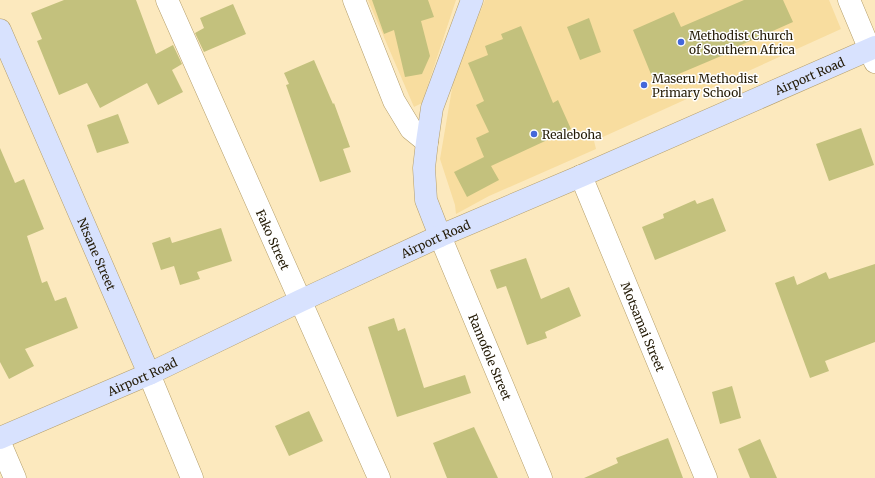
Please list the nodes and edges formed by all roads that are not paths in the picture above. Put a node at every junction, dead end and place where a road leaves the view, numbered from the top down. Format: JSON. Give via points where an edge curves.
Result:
{"nodes":[{"id":1,"x":168,"y":0,"type":"edge"},
{"id":2,"x":354,"y":0,"type":"edge"},
{"id":3,"x":472,"y":0,"type":"edge"},
{"id":4,"x":849,"y":0,"type":"edge"},
{"id":5,"x":0,"y":30,"type":"edge"},
{"id":6,"x":873,"y":53,"type":"edge"},
{"id":7,"x":427,"y":142,"type":"junction"},
{"id":8,"x":581,"y":176,"type":"junction"},
{"id":9,"x":440,"y":236,"type":"junction"},
{"id":10,"x":300,"y":301,"type":"junction"},
{"id":11,"x":149,"y":374,"type":"junction"},
{"id":12,"x":0,"y":438,"type":"edge"},
{"id":13,"x":0,"y":443,"type":"edge"},
{"id":14,"x":15,"y":478,"type":"edge"},
{"id":15,"x":192,"y":478,"type":"edge"},
{"id":16,"x":379,"y":478,"type":"edge"},
{"id":17,"x":541,"y":478,"type":"edge"},
{"id":18,"x":706,"y":478,"type":"edge"}],
"edges":[{"from":1,"to":10,"type":"street","name":"Fako Street"},
{"from":2,"to":7,"type":"street","via":[[394,101],[411,129]]},
{"from":3,"to":7,"type":"street","via":[[432,108]]},
{"from":4,"to":6,"type":"street"},
{"from":5,"to":11,"type":"street","name":"Ntsane Street"},
{"from":6,"to":8,"type":"street","name":"Airport Road"},
{"from":7,"to":9,"type":"street","via":[[424,168],[426,200]]},
{"from":8,"to":9,"type":"street","name":"Airport Road"},
{"from":8,"to":18,"type":"street","name":"Motsamai Street"},
{"from":9,"to":10,"type":"street","name":"Airport Road"},
{"from":9,"to":17,"type":"street","name":"Ramofole Street"},
{"from":10,"to":11,"type":"street","name":"Airport Road"},
{"from":10,"to":16,"type":"street","name":"Fako Street"},
{"from":11,"to":12,"type":"street","name":"Airport Road"},
{"from":11,"to":15,"type":"street","name":"Ntsane Street"},
{"from":13,"to":14,"type":"street"}]}
